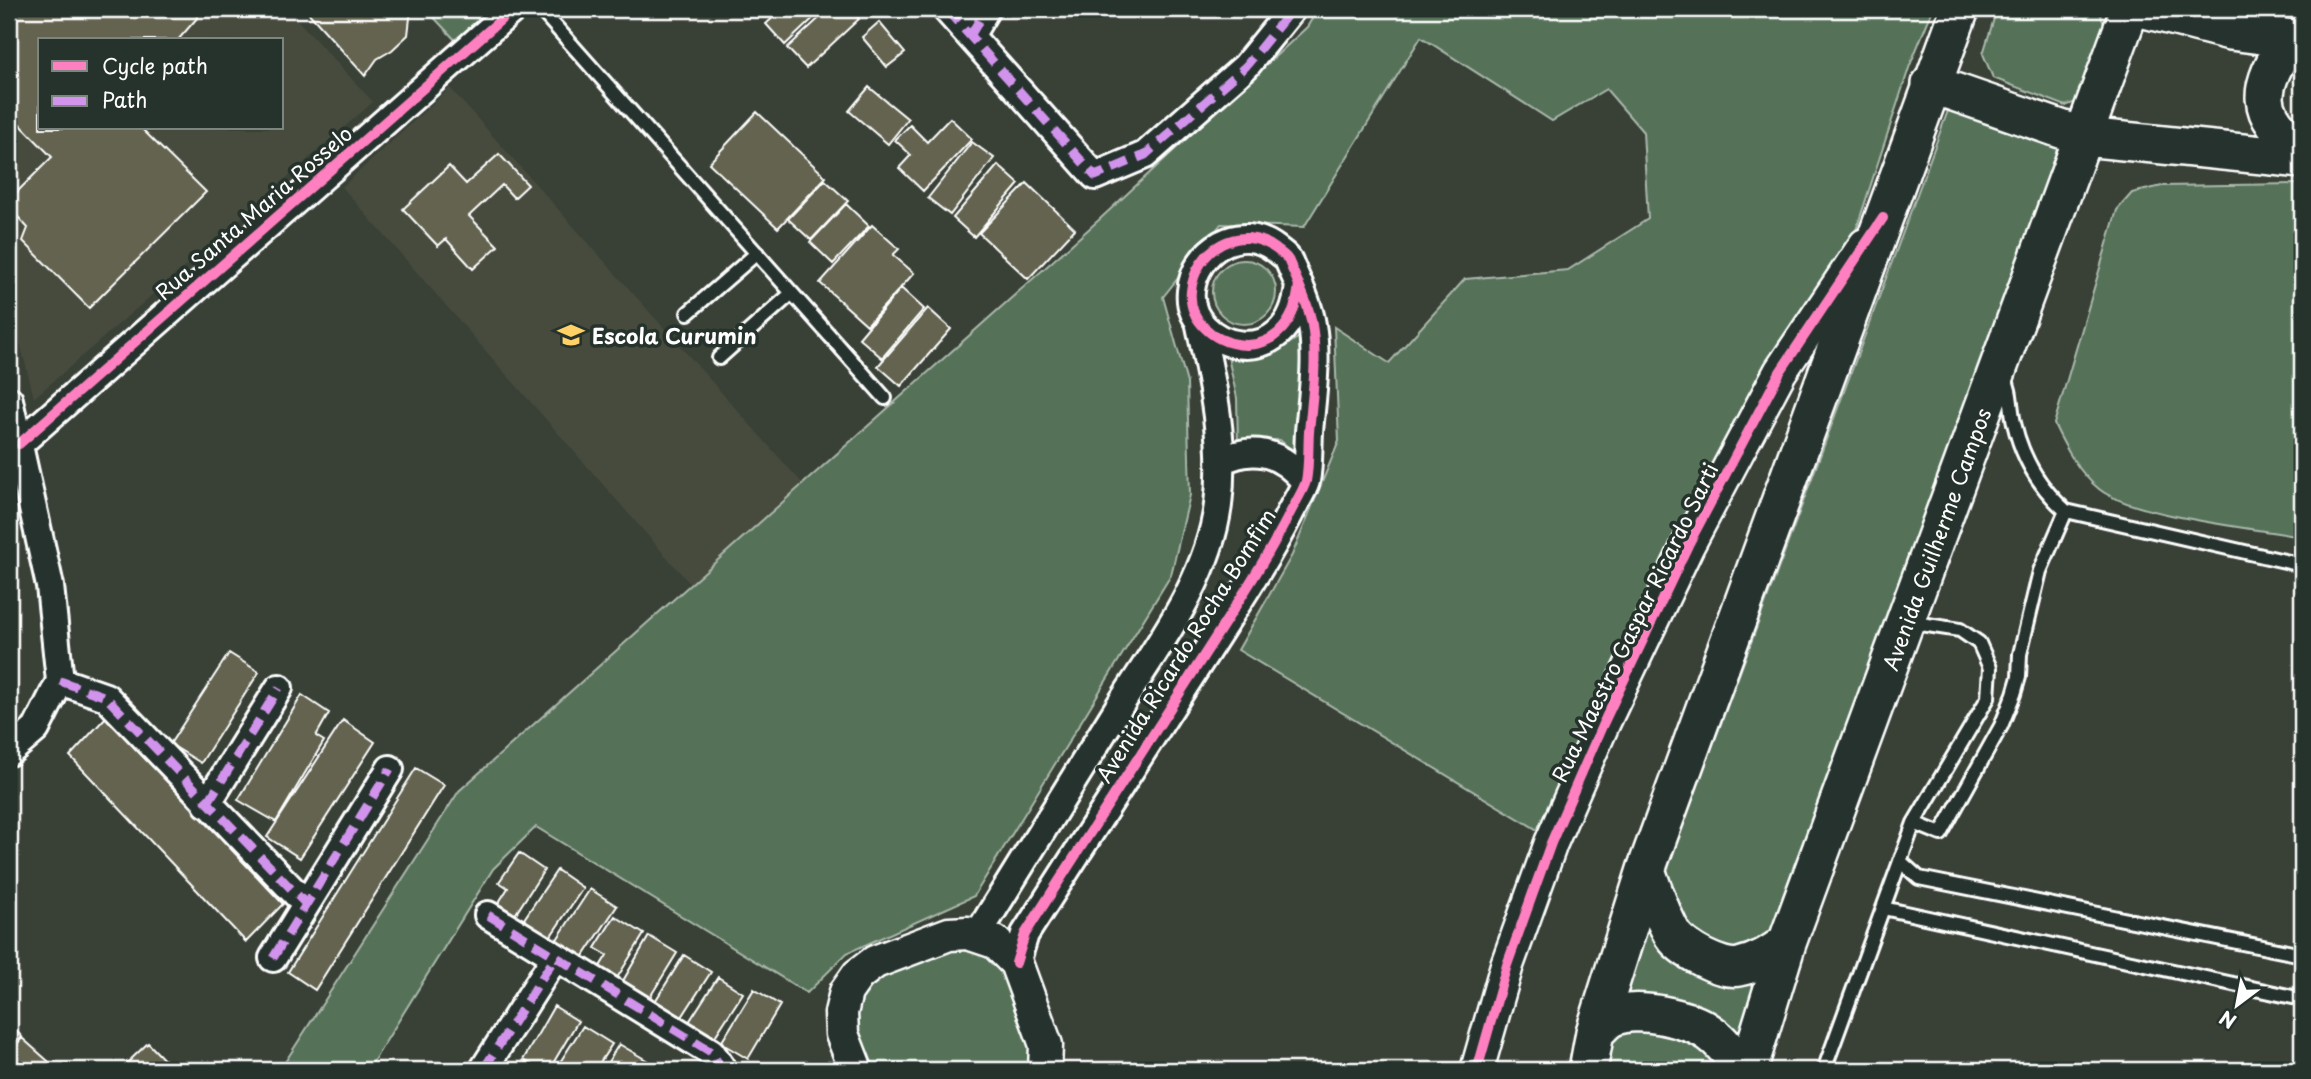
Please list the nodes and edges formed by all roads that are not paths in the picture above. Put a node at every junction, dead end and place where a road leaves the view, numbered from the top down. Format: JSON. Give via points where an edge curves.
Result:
{"nodes":[{"id":1,"x":513,"y":9,"type":"edge"},
{"id":2,"x":540,"y":9,"type":"edge"},
{"id":3,"x":946,"y":9,"type":"edge"},
{"id":4,"x":986,"y":9,"type":"edge"},
{"id":5,"x":1292,"y":9,"type":"edge"},
{"id":6,"x":1960,"y":9,"type":"edge"},
{"id":7,"x":2130,"y":9,"type":"edge"},
{"id":8,"x":2146,"y":9,"type":"edge"},
{"id":9,"x":970,"y":36,"type":"junction"},
{"id":10,"x":2295,"y":40,"type":"edge"},
{"id":11,"x":1931,"y":85,"type":"junction"},
{"id":12,"x":2084,"y":137,"type":"junction"},
{"id":13,"x":2302,"y":150,"type":"edge"},
{"id":14,"x":2302,"y":159,"type":"edge"},
{"id":15,"x":1883,"y":218,"type":"junction"},
{"id":16,"x":757,"y":253,"type":"junction"},
{"id":17,"x":1299,"y":284,"type":"junction"},
{"id":18,"x":792,"y":292,"type":"junction"},
{"id":19,"x":688,"y":313,"type":"dead end"},
{"id":20,"x":1199,"y":321,"type":"junction"},
{"id":21,"x":719,"y":358,"type":"dead end"},
{"id":22,"x":1998,"y":365,"type":"junction"},
{"id":23,"x":886,"y":398,"type":"dead end"},
{"id":24,"x":9,"y":400,"type":"edge"},
{"id":25,"x":19,"y":444,"type":"junction"},
{"id":26,"x":1221,"y":461,"type":"junction"},
{"id":27,"x":1306,"y":481,"type":"junction"},
{"id":28,"x":2066,"y":511,"type":"junction"},
{"id":29,"x":2302,"y":565,"type":"edge"},
{"id":30,"x":1907,"y":622,"type":"junction"},
{"id":31,"x":60,"y":681,"type":"junction"},
{"id":32,"x":279,"y":688,"type":"dead end"},
{"id":33,"x":9,"y":752,"type":"edge"},
{"id":34,"x":390,"y":769,"type":"dead end"},
{"id":35,"x":207,"y":804,"type":"junction"},
{"id":36,"x":1914,"y":823,"type":"junction"},
{"id":37,"x":1900,"y":861,"type":"junction"},
{"id":38,"x":1646,"y":870,"type":"junction"},
{"id":39,"x":305,"y":903,"type":"junction"},
{"id":40,"x":1883,"y":908,"type":"junction"},
{"id":41,"x":488,"y":915,"type":"dead end"},
{"id":42,"x":978,"y":934,"type":"junction"},
{"id":43,"x":1787,"y":943,"type":"junction"},
{"id":44,"x":2302,"y":955,"type":"edge"},
{"id":45,"x":273,"y":958,"type":"dead end"},
{"id":46,"x":554,"y":958,"type":"junction"},
{"id":47,"x":1016,"y":963,"type":"junction"},
{"id":48,"x":2302,"y":999,"type":"edge"},
{"id":49,"x":1595,"y":1032,"type":"junction"},
{"id":50,"x":1054,"y":1068,"type":"edge"},
{"id":51,"x":483,"y":1070,"type":"edge"},
{"id":52,"x":723,"y":1070,"type":"edge"},
{"id":53,"x":856,"y":1070,"type":"edge"},
{"id":54,"x":1477,"y":1070,"type":"edge"},
{"id":55,"x":1588,"y":1070,"type":"edge"},
{"id":56,"x":1741,"y":1070,"type":"edge"},
{"id":57,"x":1748,"y":1070,"type":"edge"},
{"id":58,"x":1824,"y":1070,"type":"edge"}],
"edges":[{"from":1,"to":25,"type":"street","name":"Rua Santa Maria Rosselo"},
{"from":2,"to":16,"type":"lane"},
{"from":3,"to":9,"type":"street"},
{"from":4,"to":9,"type":"street"},
{"from":5,"to":9,"type":"street","via":[[1246,66],[1145,155],[1095,176]]},
{"from":6,"to":11,"type":"main road"},
{"from":7,"to":12,"type":"main road","name":"Avenida Guilherme Campos"},
{"from":8,"to":10,"type":"main road","via":[[2230,31]]},
{"from":10,"to":13,"type":"main road","via":[[2271,67],[2264,89],[2265,109],[2283,135]]},
{"from":11,"to":12,"type":"main road"},
{"from":11,"to":15,"type":"main road"},
{"from":12,"to":14,"type":"main road"},
{"from":12,"to":22,"type":"main road","name":"Avenida Guilherme Campos"},
{"from":15,"to":38,"type":"main road"},
{"from":15,"to":54,"type":"street","name":"Rua Maestro Gaspar Ricardo Sarti","via":[[1780,372],[1688,545],[1551,843],[1507,965]]},
{"from":16,"to":18,"type":"lane"},
{"from":16,"to":19,"type":"lane"},
{"from":17,"to":20,"type":"street","via":[[1297,309],[1284,330],[1264,343],[1239,345],[1216,337]]},
{"from":17,"to":20,"type":"street","name":"Avenida Ricardo Rocha Bomfim","via":[[1288,259],[1267,242],[1239,237],[1214,246],[1196,267],[1190,294]]},
{"from":17,"to":27,"type":"street","name":"Avenida Ricardo Rocha Bomfim","via":[[1312,324],[1315,373]]},
{"from":18,"to":21,"type":"lane"},
{"from":18,"to":23,"type":"lane"},
{"from":20,"to":26,"type":"street","name":"Avenida Ricardo Rocha Bomfim","via":[[1215,399]]},
{"from":22,"to":28,"type":"lane","via":[[2012,391],[2014,422],[2034,474]]},
{"from":22,"to":30,"type":"main road","name":"Avenida Guilherme Campos"},
{"from":24,"to":25,"type":"street"},
{"from":25,"to":31,"type":"street","via":[[50,586]]},
{"from":26,"to":27,"type":"street","via":[[1242,452],[1265,452],[1292,466]]},
{"from":26,"to":42,"type":"street","name":"Avenida Ricardo Rocha Bomfim","via":[[1218,506],[1196,578]]},
{"from":27,"to":47,"type":"street","name":"Avenida Ricardo Rocha Bomfim","via":[[1250,584],[1026,934]]},
{"from":28,"to":29,"type":"lane"},
{"from":28,"to":36,"type":"lane","via":[[2040,571],[2019,677],[2001,726],[1941,834]]},
{"from":30,"to":36,"type":"lane","via":[[1960,630],[1979,643],[1990,668],[1989,698]]},
{"from":30,"to":43,"type":"main road","name":"Avenida Guilherme Campos"},
{"from":31,"to":33,"type":"street","via":[[36,729]]},
{"from":31,"to":35,"type":"street","via":[[106,696]]},
{"from":32,"to":35,"type":"street"},
{"from":34,"to":39,"type":"street"},
{"from":35,"to":39,"type":"street"},
{"from":36,"to":37,"type":"lane"},
{"from":37,"to":40,"type":"lane"},
{"from":37,"to":44,"type":"lane","via":[[1919,878]]},
{"from":38,"to":43,"type":"main road","via":[[1675,938],[1699,957],[1736,968],[1762,960]]},
{"from":38,"to":49,"type":"main road"},
{"from":39,"to":45,"type":"street"},
{"from":40,"to":48,"type":"lane"},
{"from":40,"to":58,"type":"lane"},
{"from":41,"to":46,"type":"street"},
{"from":42,"to":47,"type":"street","via":[[995,942]]},
{"from":42,"to":53,"type":"street","via":[[949,934],[875,962],[858,975],[846,992],[841,1013],[842,1034]]},
{"from":43,"to":57,"type":"main road","name":"Avenida Guilherme Campos"},
{"from":46,"to":51,"type":"street"},
{"from":46,"to":52,"type":"street","via":[[711,1052]]},
{"from":47,"to":50,"type":"street"},
{"from":49,"to":55,"type":"main road"},
{"from":49,"to":56,"type":"main road","via":[[1611,1018],[1639,1012],[1674,1018],[1709,1032],[1733,1055]]}]}
